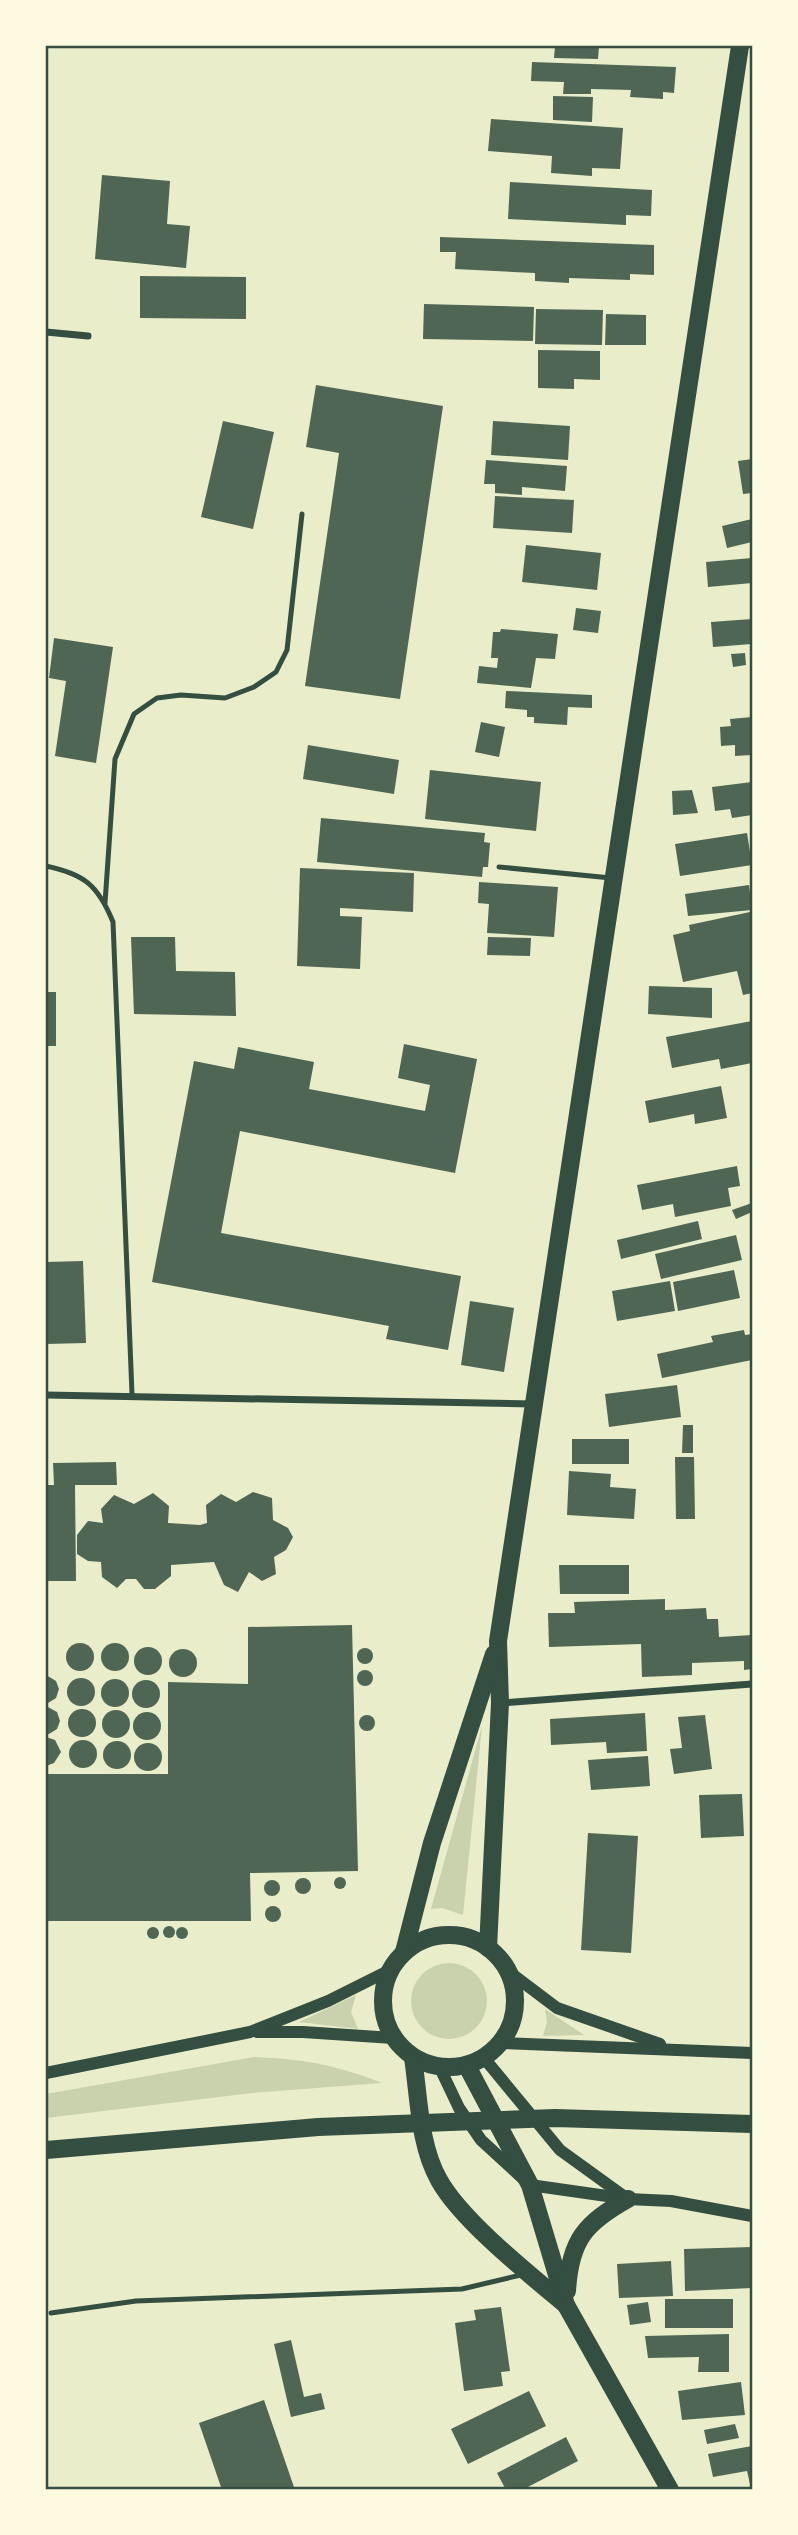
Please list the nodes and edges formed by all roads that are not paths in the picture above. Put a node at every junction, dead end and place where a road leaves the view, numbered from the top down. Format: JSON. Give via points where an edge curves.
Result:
{"nodes":[{"id":1,"x":740,"y":46,"type":"edge"},
{"id":2,"x":46,"y":332,"type":"edge"},
{"id":3,"x":88,"y":336,"type":"dead end"},
{"id":4,"x":302,"y":514,"type":"dead end"},
{"id":5,"x":46,"y":866,"type":"edge"},
{"id":6,"x":499,"y":867,"type":"dead end"},
{"id":7,"x":614,"y":878,"type":"junction"},
{"id":8,"x":105,"y":903,"type":"junction"},
{"id":9,"x":132,"y":1394,"type":"junction"},
{"id":10,"x":46,"y":1395,"type":"edge"},
{"id":11,"x":534,"y":1404,"type":"junction"},
{"id":12,"x":498,"y":1641,"type":"junction"},
{"id":13,"x":752,"y":1684,"type":"edge"},
{"id":14,"x":500,"y":1703,"type":"junction"},
{"id":15,"x":488,"y":1948,"type":"junction"},
{"id":16,"x":404,"y":1952,"type":"junction"},
{"id":17,"x":390,"y":1970,"type":"junction"},
{"id":18,"x":508,"y":1971,"type":"junction"},
{"id":19,"x":250,"y":2032,"type":"junction"},
{"id":20,"x":393,"y":2038,"type":"junction"},
{"id":21,"x":501,"y":2043,"type":"junction"},
{"id":22,"x":674,"y":2049,"type":"junction"},
{"id":23,"x":752,"y":2053,"type":"edge"},
{"id":24,"x":413,"y":2058,"type":"junction"},
{"id":25,"x":484,"y":2058,"type":"junction"},
{"id":26,"x":467,"y":2066,"type":"junction"},
{"id":27,"x":440,"y":2068,"type":"junction"},
{"id":28,"x":46,"y":2073,"type":"edge"},
{"id":29,"x":752,"y":2124,"type":"edge"},
{"id":30,"x":46,"y":2150,"type":"edge"},
{"id":31,"x":530,"y":2185,"type":"junction"},
{"id":32,"x":628,"y":2199,"type":"junction"},
{"id":33,"x":752,"y":2216,"type":"edge"},
{"id":34,"x":529,"y":2273,"type":"junction"},
{"id":35,"x":566,"y":2305,"type":"junction"},
{"id":36,"x":51,"y":2313,"type":"dead end"},
{"id":37,"x":670,"y":2490,"type":"edge"}],
"edges":[{"from":1,"to":7,"type":"main road"},
{"from":2,"to":3,"type":"street"},
{"from":4,"to":8,"type":"lane","via":[[286,650],[276,672],[225,698],[156,698],[134,714],[116,759]]},
{"from":5,"to":8,"type":"lane","via":[[74,872]]},
{"from":6,"to":7,"type":"lane"},
{"from":7,"to":11,"type":"main road"},
{"from":8,"to":9,"type":"lane","via":[[113,922]]},
{"from":9,"to":10,"type":"street"},
{"from":9,"to":11,"type":"street"},
{"from":11,"to":12,"type":"main road"},
{"from":12,"to":14,"type":"main road"},
{"from":12,"to":16,"type":"main road","via":[[432,1843]]},
{"from":13,"to":14,"type":"street"},
{"from":14,"to":15,"type":"main road"},
{"from":15,"to":16,"type":"main road","via":[[463,1937],[436,1936]]},
{"from":15,"to":18,"type":"main road"},
{"from":16,"to":17,"type":"main road"},
{"from":17,"to":19,"type":"street"},
{"from":17,"to":20,"type":"main road","via":[[383,1993],[384,2017]]},
{"from":18,"to":21,"type":"main road","via":[[516,2000]]},
{"from":18,"to":22,"type":"street","via":[[557,2008]]},
{"from":19,"to":20,"type":"street"},
{"from":19,"to":28,"type":"street"},
{"from":20,"to":24,"type":"main road"},
{"from":21,"to":22,"type":"street"},
{"from":21,"to":25,"type":"main road"},
{"from":22,"to":23,"type":"street"},
{"from":24,"to":27,"type":"main road"},
{"from":24,"to":34,"type":"main road","via":[[426,2143],[438,2178],[454,2202]]},
{"from":25,"to":26,"type":"main road"},
{"from":25,"to":32,"type":"street","via":[[560,2150]]},
{"from":26,"to":27,"type":"main road"},
{"from":26,"to":31,"type":"main road"},
{"from":27,"to":31,"type":"street","via":[[481,2140]]},
{"from":29,"to":30,"type":"main road","via":[[555,2118],[360,2125]]},
{"from":31,"to":32,"type":"street"},
{"from":31,"to":35,"type":"main road"},
{"from":32,"to":33,"type":"street","via":[[671,2201]]},
{"from":32,"to":35,"type":"main road","via":[[600,2215],[581,2234],[569,2260]]},
{"from":34,"to":35,"type":"main road"},
{"from":34,"to":36,"type":"lane","via":[[462,2289],[136,2301]]},
{"from":35,"to":37,"type":"main road"}]}
